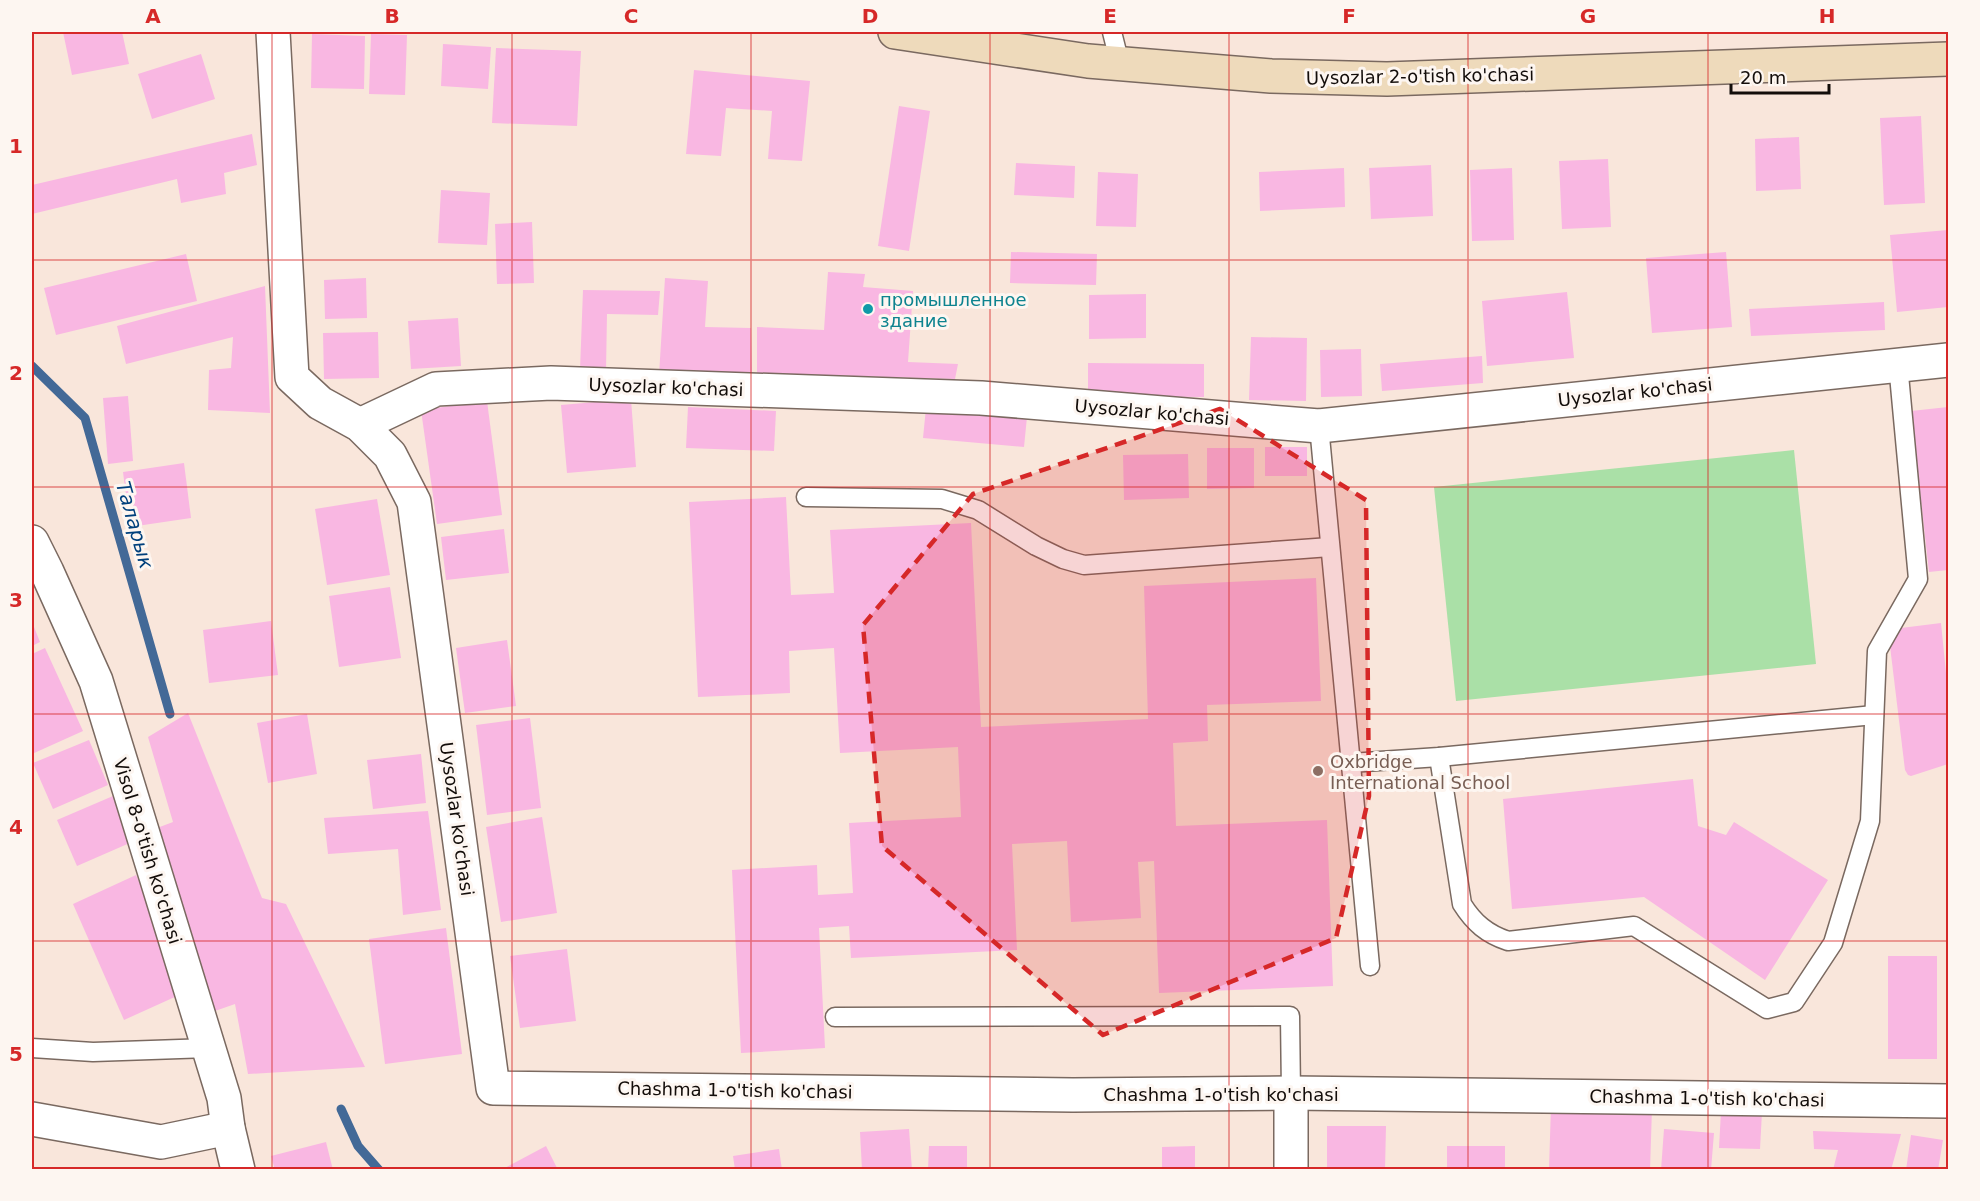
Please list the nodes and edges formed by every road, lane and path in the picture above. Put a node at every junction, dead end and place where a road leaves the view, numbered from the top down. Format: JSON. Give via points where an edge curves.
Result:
{"nodes":[{"id":1,"x":273,"y":32,"type":"edge"},
{"id":2,"x":895,"y":32,"type":"edge"},
{"id":3,"x":1112,"y":32,"type":"edge"},
{"id":4,"x":1948,"y":40,"type":"edge"},
{"id":5,"x":1948,"y":59,"type":"edge"},
{"id":6,"x":1911,"y":61,"type":"junction"},
{"id":7,"x":1120,"y":64,"type":"junction"},
{"id":8,"x":1948,"y":360,"type":"edge"},
{"id":9,"x":1898,"y":364,"type":"junction"},
{"id":10,"x":360,"y":425,"type":"junction"},
{"id":11,"x":1319,"y":426,"type":"junction"},
{"id":12,"x":806,"y":497,"type":"dead end"},
{"id":13,"x":32,"y":542,"type":"edge"},
{"id":14,"x":1329,"y":547,"type":"junction"},
{"id":15,"x":39,"y":575,"type":"edge"},
{"id":16,"x":1874,"y":716,"type":"junction"},
{"id":17,"x":1439,"y":757,"type":"junction"},
{"id":18,"x":1350,"y":763,"type":"junction"},
{"id":19,"x":1370,"y":966,"type":"dead end"},
{"id":20,"x":835,"y":1017,"type":"dead end"},
{"id":21,"x":32,"y":1048,"type":"edge"},
{"id":22,"x":209,"y":1048,"type":"junction"},
{"id":23,"x":493,"y":1088,"type":"joint"},
{"id":24,"x":1291,"y":1093,"type":"junction"},
{"id":25,"x":1948,"y":1101,"type":"edge"},
{"id":26,"x":32,"y":1119,"type":"edge"},
{"id":27,"x":228,"y":1128,"type":"junction"},
{"id":28,"x":238,"y":1170,"type":"edge"},
{"id":29,"x":1291,"y":1170,"type":"edge"}],
"edges":[{"from":1,"to":10,"type":"street","name":"Uysozlar ko'chasi","via":[[292,377],[320,403]]},
{"from":2,"to":7,"type":"street","name":"Uysozlar 2-o'tish ko'chasi"},
{"from":3,"to":7,"type":"lane"},
{"from":4,"to":6,"type":"street"},
{"from":5,"to":6,"type":"street","name":"Uysozlar 2-o'tish ko'chasi"},
{"from":6,"to":7,"type":"street","name":"Uysozlar 2-o'tish ko'chasi","via":[[1387,79],[1271,76]]},
{"from":8,"to":9,"type":"street","name":"Uysozlar ko'chasi"},
{"from":9,"to":11,"type":"street","name":"Uysozlar ko'chasi"},
{"from":9,"to":16,"type":"lane","via":[[1918,579],[1877,651]]},
{"from":10,"to":11,"type":"street","name":"Uysozlar ko'chasi","via":[[435,389],[551,383],[981,398]]},
{"from":10,"to":23,"type":"street","name":"Uysozlar ko'chasi","via":[[390,455],[414,502]]},
{"from":11,"to":14,"type":"lane"},
{"from":12,"to":14,"type":"lane","via":[[942,498],[978,510],[1036,546],[1084,565]]},
{"from":13,"to":15,"type":"street","name":"Visol 8-o'tish ko'chasi"},
{"from":14,"to":18,"type":"lane"},
{"from":15,"to":22,"type":"street","name":"Visol 8-o'tish ko'chasi","via":[[96,681]]},
{"from":16,"to":17,"type":"lane"},
{"from":16,"to":17,"type":"lane","via":[[1869,821],[1833,943],[1794,1002],[1767,1009],[1634,926],[1508,941],[1480,927],[1462,904]]},
{"from":17,"to":18,"type":"lane"},
{"from":18,"to":19,"type":"lane"},
{"from":20,"to":24,"type":"lane","via":[[1290,1016]]},
{"from":21,"to":22,"type":"lane","via":[[93,1052]]},
{"from":22,"to":27,"type":"street","name":"Visol 8-o'tish ko'chasi"},
{"from":23,"to":24,"type":"street","name":"Chashma 1-o'tish ko'chasi","via":[[1073,1095]]},
{"from":24,"to":25,"type":"street","name":"Chashma 1-o'tish ko'chasi"},
{"from":24,"to":29,"type":"street"},
{"from":26,"to":27,"type":"street","via":[[161,1142]]},
{"from":27,"to":28,"type":"street","name":"Visol 8-o'tish ko'chasi"}]}
